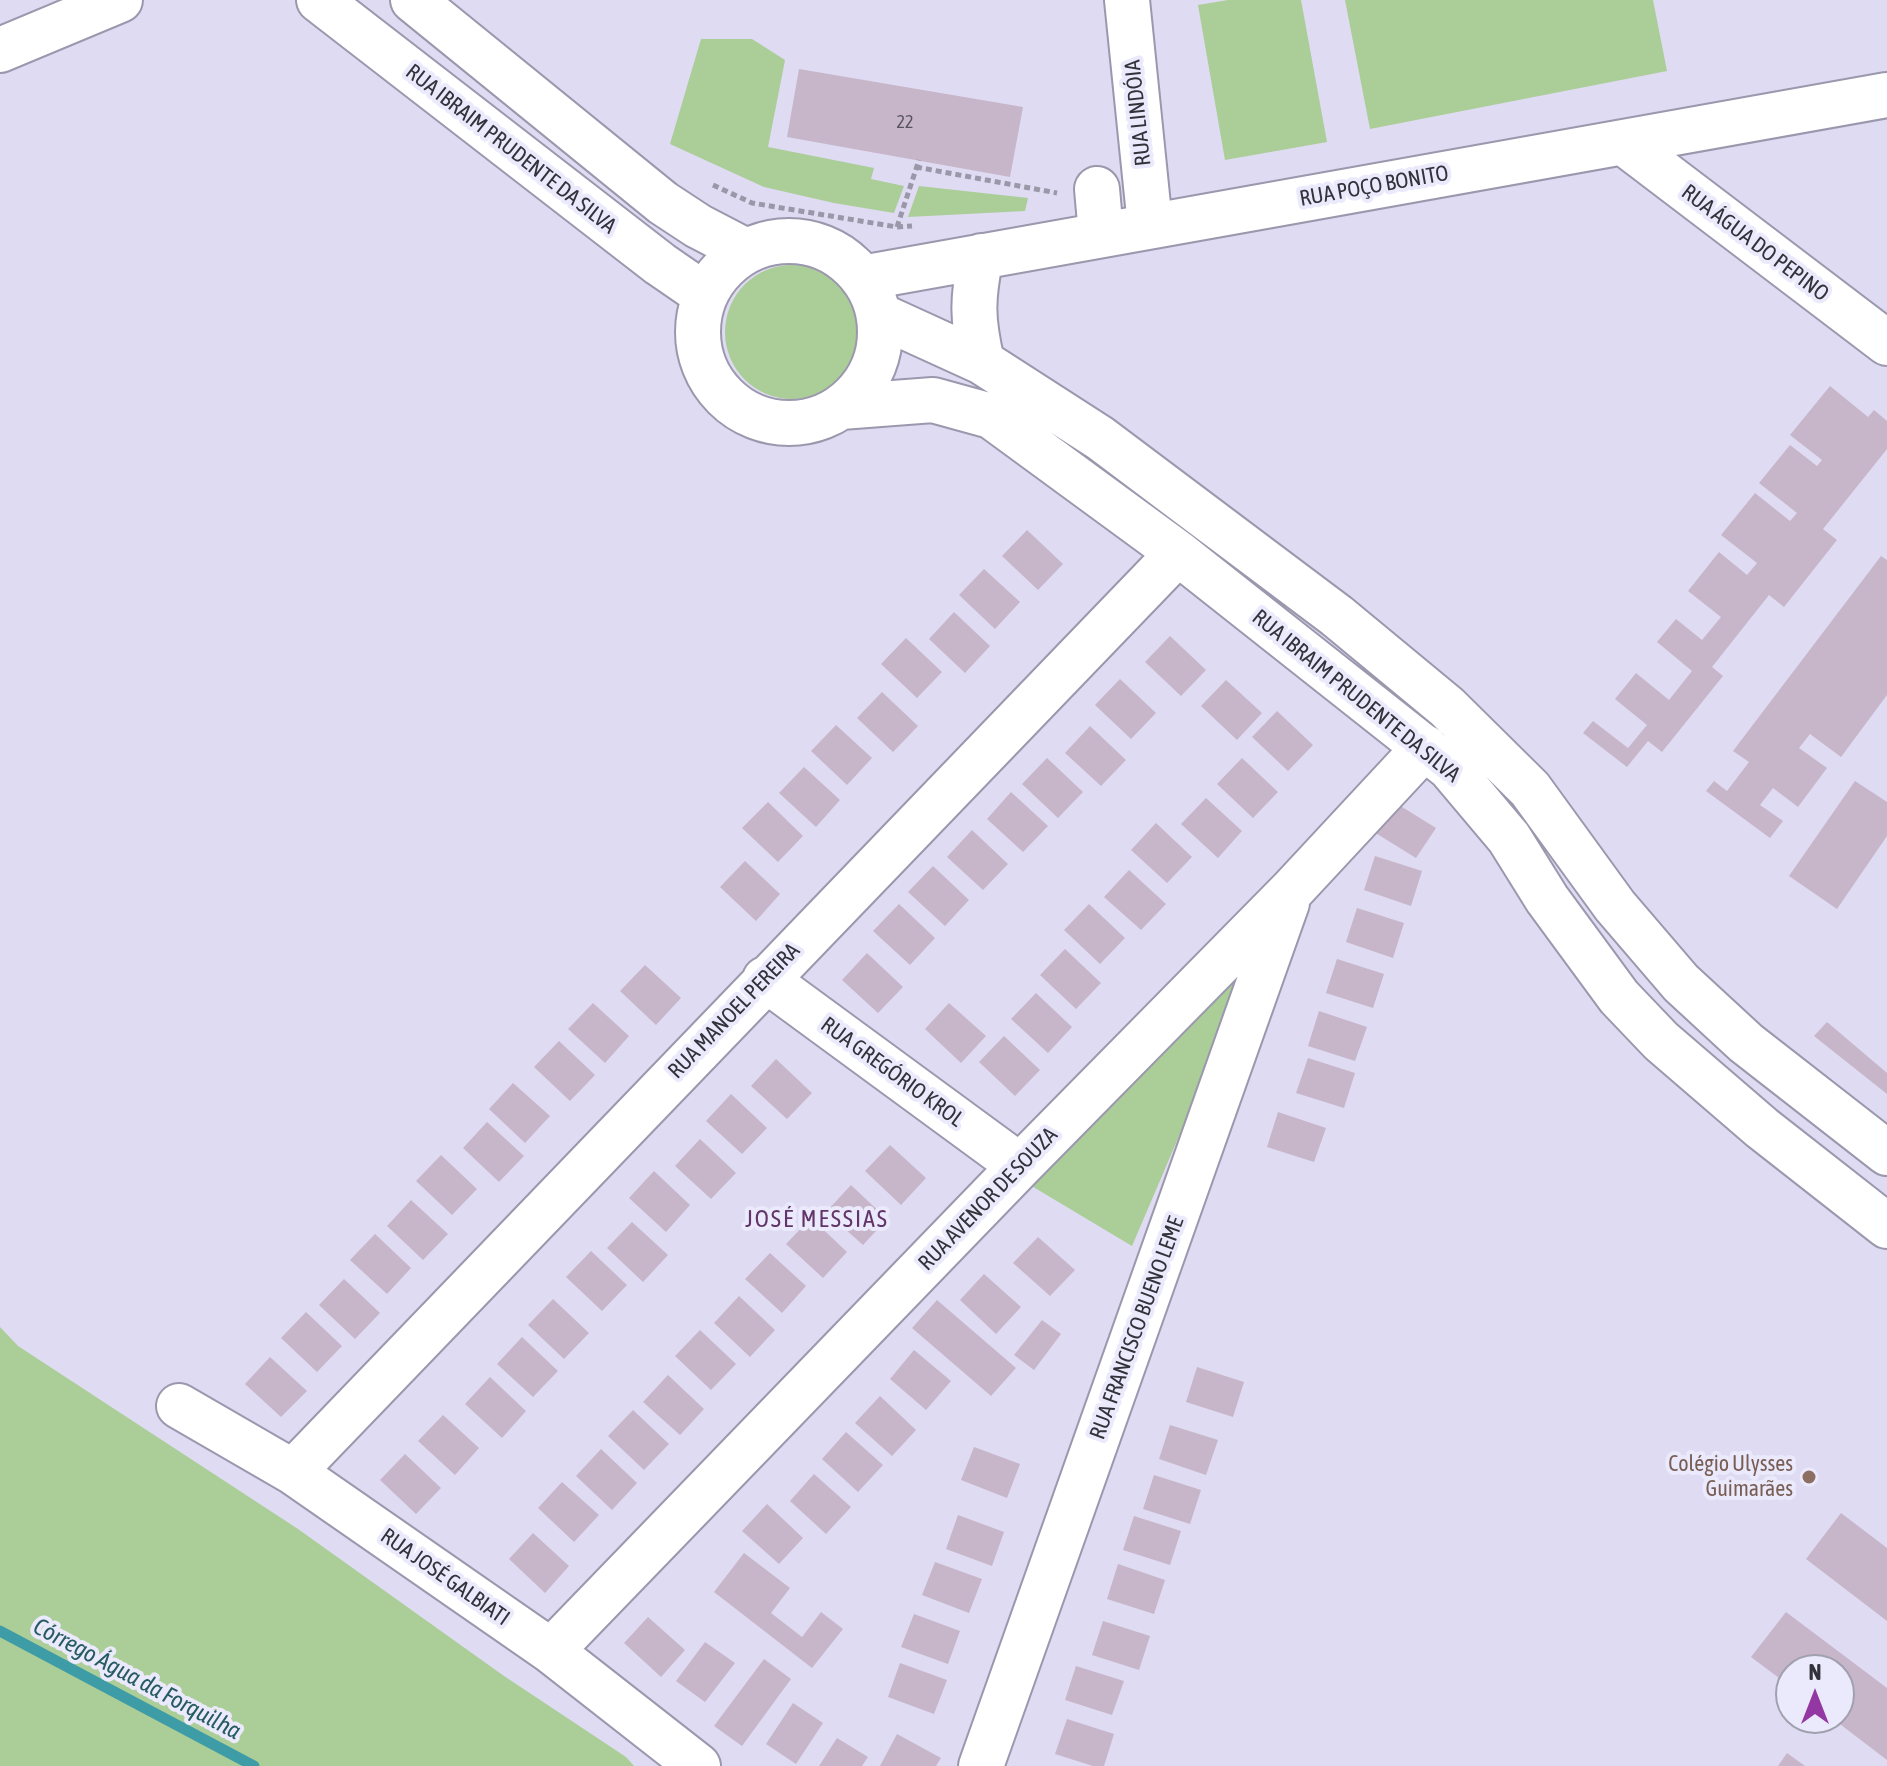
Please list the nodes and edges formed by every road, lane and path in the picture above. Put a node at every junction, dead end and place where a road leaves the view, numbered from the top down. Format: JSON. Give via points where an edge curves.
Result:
{"nodes":[{"id":1,"x":120,"y":0,"type":"edge"},
{"id":2,"x":319,"y":0,"type":"edge"},
{"id":3,"x":1127,"y":0,"type":"edge"},
{"id":4,"x":442,"y":7,"type":"edge"},
{"id":5,"x":0,"y":50,"type":"edge"},
{"id":6,"x":1887,"y":95,"type":"edge"},
{"id":7,"x":1624,"y":143,"type":"junction"},
{"id":8,"x":700,"y":179,"type":"dead end"},
{"id":9,"x":1097,"y":189,"type":"dead end"},
{"id":10,"x":925,"y":224,"type":"dead end"},
{"id":11,"x":1150,"y":225,"type":"junction"},
{"id":12,"x":897,"y":227,"type":"junction"},
{"id":13,"x":1101,"y":234,"type":"junction"},
{"id":14,"x":1058,"y":242,"type":"junction"},
{"id":15,"x":746,"y":251,"type":"junction"},
{"id":16,"x":981,"y":256,"type":"junction"},
{"id":17,"x":705,"y":295,"type":"junction"},
{"id":18,"x":870,"y":296,"type":"junction"},
{"id":19,"x":1887,"y":343,"type":"edge"},
{"id":20,"x":982,"y":362,"type":"junction"},
{"id":21,"x":841,"y":407,"type":"junction"},
{"id":22,"x":1178,"y":553,"type":"junction"},
{"id":23,"x":1425,"y":747,"type":"junction"},
{"id":24,"x":1292,"y":890,"type":"junction"},
{"id":25,"x":765,"y":979,"type":"junction"},
{"id":26,"x":1887,"y":1153,"type":"edge"},
{"id":27,"x":1020,"y":1166,"type":"junction"},
{"id":28,"x":1887,"y":1226,"type":"edge"},
{"id":29,"x":179,"y":1406,"type":"dead end"},
{"id":30,"x":293,"y":1472,"type":"junction"},
{"id":31,"x":551,"y":1651,"type":"junction"},
{"id":32,"x":698,"y":1766,"type":"edge"},
{"id":33,"x":981,"y":1766,"type":"edge"}],
"edges":[{"from":1,"to":5,"type":"street"},
{"from":2,"to":17,"type":"street","name":"RUA IBRAIM PRUDENTE DA SILVA"},
{"from":3,"to":11,"type":"street","name":"RUA LINDÓIA"},
{"from":4,"to":15,"type":"street","via":[[663,203]]},
{"from":6,"to":7,"type":"street","name":"RUA POÇO BONITO"},
{"from":7,"to":11,"type":"street","name":"RUA POÇO BONITO"},
{"from":7,"to":19,"type":"street","name":"RUA ÁGUA DO PEPINO"},
{"from":8,"to":12,"type":"path","via":[[752,203]]},
{"from":9,"to":13,"type":"street"},
{"from":10,"to":12,"type":"path"},
{"from":11,"to":13,"type":"street","name":"RUA POÇO BONITO"},
{"from":12,"to":14,"type":"path","via":[[918,163],[1062,194]]},
{"from":13,"to":14,"type":"street","name":"RUA POÇO BONITO"},
{"from":14,"to":16,"type":"street","name":"RUA POÇO BONITO"},
{"from":15,"to":17,"type":"street","via":[[722,270]]},
{"from":15,"to":18,"type":"street","via":[[796,241],[822,247],[844,260]]},
{"from":16,"to":18,"type":"street","name":"RUA POÇO BONITO"},
{"from":16,"to":20,"type":"street","via":[[973,297]]},
{"from":17,"to":21,"type":"street","via":[[697,324],[700,354],[711,381],[731,403],[757,418],[786,424],[815,420]]},
{"from":18,"to":20,"type":"street","name":"RUA IBRAIM PRUDENTE DA SILVA"},
{"from":18,"to":21,"type":"street","via":[[880,330],[876,359],[863,386]]},
{"from":20,"to":26,"type":"street","name":"RUA IBRAIM PRUDENTE DA SILVA","via":[[1100,438],[1337,616],[1447,707],[1530,789],[1615,906],[1698,1000]]},
{"from":21,"to":22,"type":"street","name":"RUA IBRAIM PRUDENTE DA SILVA","via":[[933,400],[991,416]]},
{"from":22,"to":23,"type":"street","name":"RUA IBRAIM PRUDENTE DA SILVA"},
{"from":22,"to":25,"type":"street","name":"RUA MANOEL PEREIRA"},
{"from":23,"to":24,"type":"street","name":"RUA AVENOR DE SOUZA"},
{"from":23,"to":28,"type":"street","name":"RUA IBRAIM PRUDENTE DA SILVA","via":[[1473,792],[1619,997],[1661,1041]]},
{"from":24,"to":27,"type":"street","name":"RUA AVENOR DE SOUZA"},
{"from":24,"to":33,"type":"street","name":"RUA FRANCISCO BUENO LEME"},
{"from":25,"to":27,"type":"street","name":"RUA GREGÓRIO KROL"},
{"from":25,"to":30,"type":"street","name":"RUA MANOEL PEREIRA"},
{"from":27,"to":31,"type":"street","name":"RUA AVENOR DE SOUZA"},
{"from":29,"to":30,"type":"street","name":"RUA JOSÉ GALBIATI"},
{"from":30,"to":31,"type":"street","name":"RUA JOSÉ GALBIATI"},
{"from":31,"to":32,"type":"street","name":"RUA JOSÉ GALBIATI"}]}
